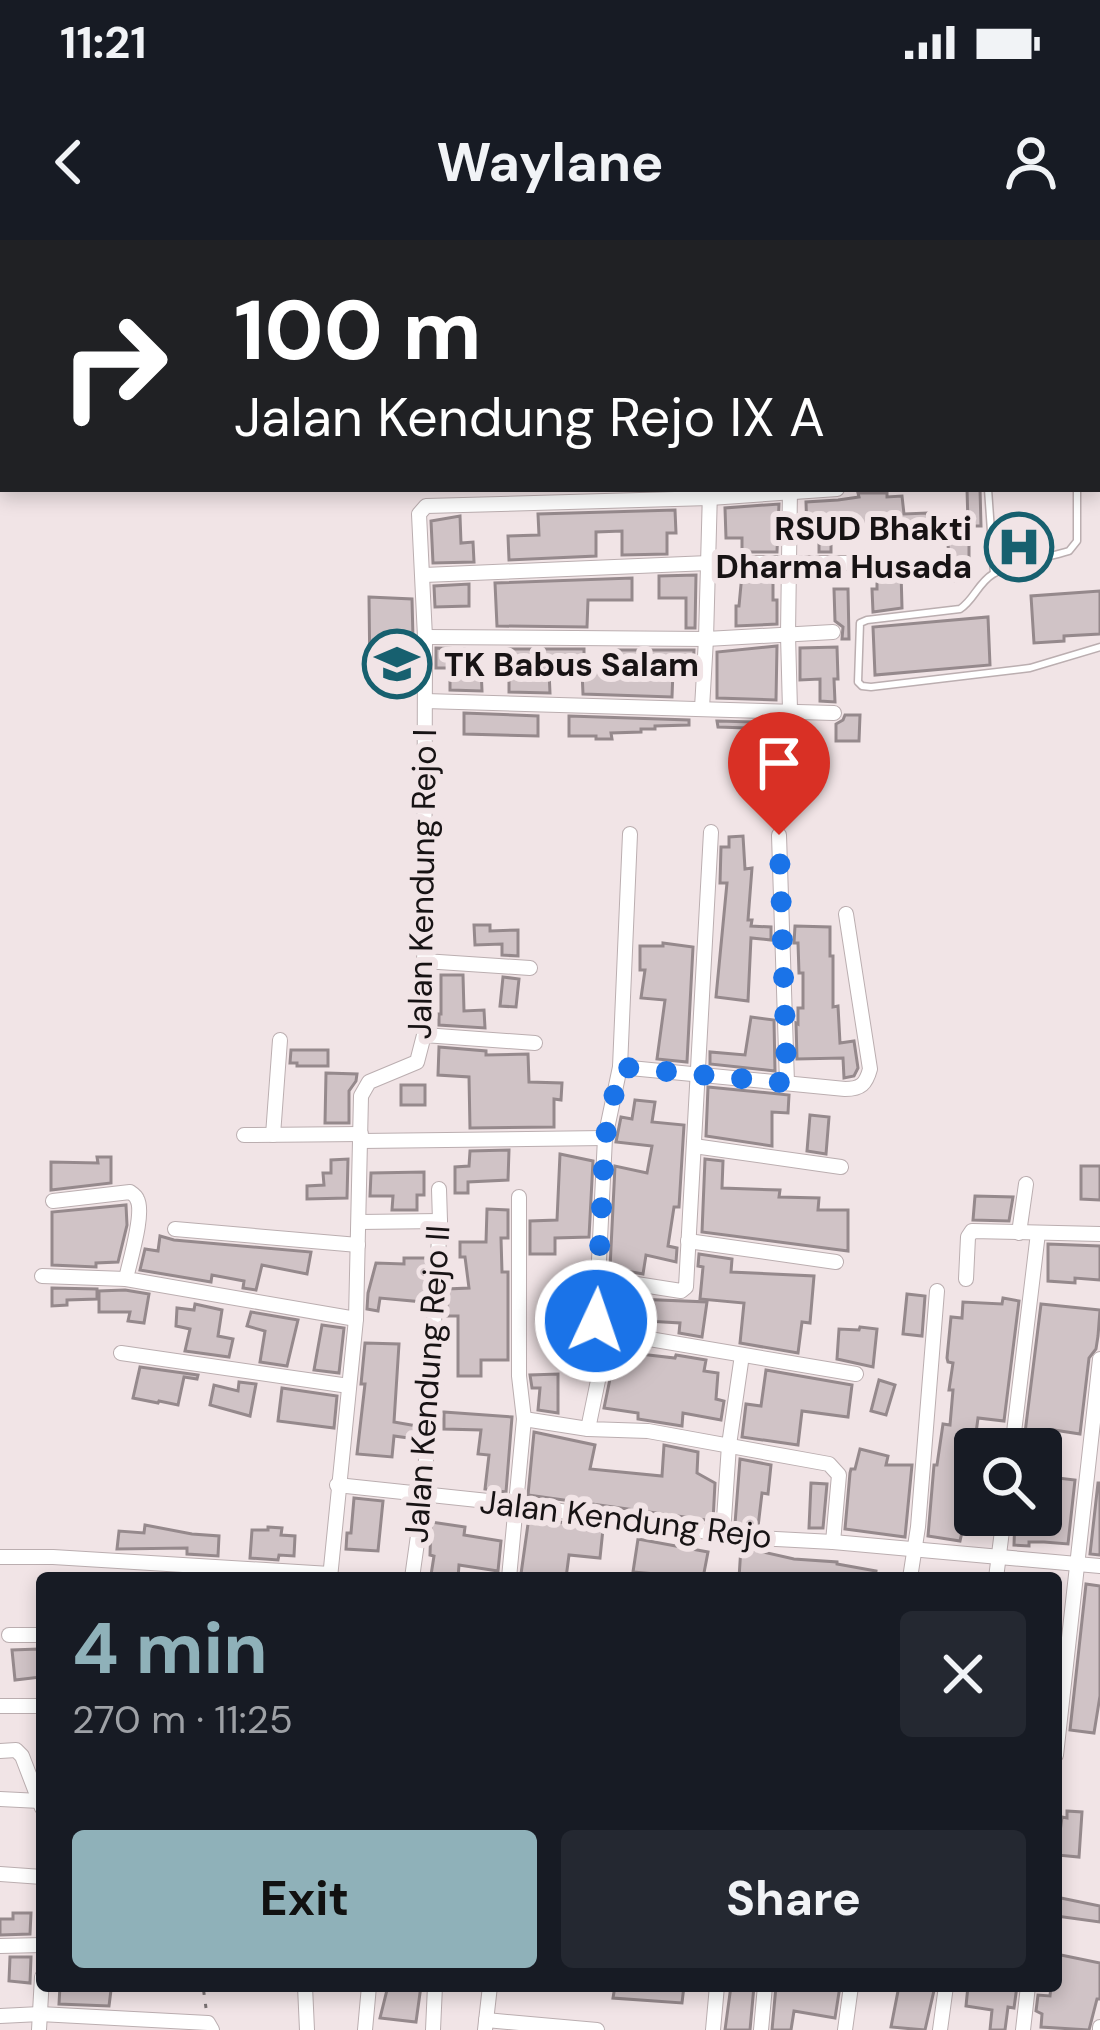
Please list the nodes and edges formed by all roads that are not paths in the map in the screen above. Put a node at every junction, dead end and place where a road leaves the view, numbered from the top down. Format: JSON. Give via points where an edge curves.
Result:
{"nodes":[{"id":1,"x":750,"y":492,"type":"edge"},
{"id":2,"x":790,"y":492,"type":"edge"},
{"id":3,"x":988,"y":492,"type":"edge"},
{"id":4,"x":1077,"y":492,"type":"edge"},
{"id":5,"x":710,"y":494,"type":"edge"},
{"id":6,"x":790,"y":562,"type":"junction"},
{"id":7,"x":709,"y":563,"type":"junction"},
{"id":8,"x":846,"y":563,"type":"dead end"},
{"id":9,"x":994,"y":573,"type":"junction"},
{"id":10,"x":424,"y":575,"type":"junction"},
{"id":11,"x":833,"y":632,"type":"dead end"},
{"id":12,"x":788,"y":635,"type":"junction"},
{"id":13,"x":425,"y":637,"type":"junction"},
{"id":14,"x":706,"y":639,"type":"junction"},
{"id":15,"x":1100,"y":647,"type":"edge"},
{"id":16,"x":425,"y":700,"type":"junction"},
{"id":17,"x":701,"y":708,"type":"junction"},
{"id":18,"x":790,"y":710,"type":"junction"},
{"id":19,"x":834,"y":713,"type":"dead end"},
{"id":20,"x":711,"y":832,"type":"dead end"},
{"id":21,"x":629,"y":834,"type":"dead end"},
{"id":22,"x":779,"y":835,"type":"dead end"},
{"id":23,"x":846,"y":914,"type":"dead end"},
{"id":24,"x":424,"y":961,"type":"junction"},
{"id":25,"x":530,"y":968,"type":"dead end"},
{"id":26,"x":424,"y":1035,"type":"junction"},
{"id":27,"x":280,"y":1040,"type":"dead end"},
{"id":28,"x":535,"y":1043,"type":"dead end"},
{"id":29,"x":620,"y":1067,"type":"junction"},
{"id":30,"x":699,"y":1072,"type":"junction"},
{"id":31,"x":787,"y":1083,"type":"junction"},
{"id":32,"x":244,"y":1135,"type":"dead end"},
{"id":33,"x":273,"y":1135,"type":"junction"},
{"id":34,"x":361,"y":1137,"type":"junction"},
{"id":35,"x":605,"y":1138,"type":"junction"},
{"id":36,"x":694,"y":1146,"type":"junction"},
{"id":37,"x":842,"y":1167,"type":"dead end"},
{"id":38,"x":1026,"y":1184,"type":"dead end"},
{"id":39,"x":440,"y":1189,"type":"dead end"},
{"id":40,"x":519,"y":1197,"type":"dead end"},
{"id":41,"x":53,"y":1201,"type":"dead end"},
{"id":42,"x":440,"y":1221,"type":"junction"},
{"id":43,"x":359,"y":1222,"type":"junction"},
{"id":44,"x":175,"y":1228,"type":"dead end"},
{"id":45,"x":1019,"y":1233,"type":"junction"},
{"id":46,"x":1038,"y":1233,"type":"junction"},
{"id":47,"x":1100,"y":1234,"type":"edge"},
{"id":48,"x":688,"y":1241,"type":"junction"},
{"id":49,"x":358,"y":1245,"type":"junction"},
{"id":50,"x":836,"y":1262,"type":"dead end"},
{"id":51,"x":42,"y":1276,"type":"dead end"},
{"id":52,"x":598,"y":1278,"type":"junction"},
{"id":53,"x":126,"y":1279,"type":"junction"},
{"id":54,"x":966,"y":1279,"type":"dead end"},
{"id":55,"x":937,"y":1292,"type":"dead end"},
{"id":56,"x":356,"y":1319,"type":"junction"},
{"id":57,"x":608,"y":1332,"type":"junction"},
{"id":58,"x":122,"y":1353,"type":"dead end"},
{"id":59,"x":742,"y":1355,"type":"junction"},
{"id":60,"x":1100,"y":1359,"type":"edge"},
{"id":61,"x":856,"y":1374,"type":"dead end"},
{"id":62,"x":349,"y":1386,"type":"junction"},
{"id":63,"x":524,"y":1419,"type":"junction"},
{"id":64,"x":1015,"y":1428,"type":"edge"},
{"id":65,"x":588,"y":1429,"type":"junction"},
{"id":66,"x":729,"y":1445,"type":"junction"},
{"id":67,"x":337,"y":1486,"type":"junction"},
{"id":68,"x":424,"y":1493,"type":"junction"},
{"id":69,"x":516,"y":1504,"type":"junction"},
{"id":70,"x":723,"y":1534,"type":"junction"},
{"id":71,"x":1001,"y":1536,"type":"edge"},
{"id":72,"x":833,"y":1542,"type":"junction"},
{"id":73,"x":914,"y":1550,"type":"junction"},
{"id":74,"x":999,"y":1556,"type":"junction"},
{"id":75,"x":0,"y":1557,"type":"edge"},
{"id":76,"x":98,"y":1561,"type":"junction"},
{"id":77,"x":1079,"y":1564,"type":"junction"},
{"id":78,"x":1100,"y":1566,"type":"edge"},
{"id":79,"x":99,"y":1572,"type":"edge"},
{"id":80,"x":268,"y":1572,"type":"edge"},
{"id":81,"x":330,"y":1572,"type":"edge"},
{"id":82,"x":413,"y":1572,"type":"edge"},
{"id":83,"x":510,"y":1572,"type":"edge"},
{"id":84,"x":911,"y":1572,"type":"edge"},
{"id":85,"x":998,"y":1572,"type":"edge"},
{"id":86,"x":9,"y":1635,"type":"dead end"},
{"id":87,"x":36,"y":1635,"type":"edge"},
{"id":88,"x":1062,"y":1705,"type":"edge"},
{"id":89,"x":0,"y":1706,"type":"edge"},
{"id":90,"x":36,"y":1706,"type":"edge"},
{"id":91,"x":0,"y":1751,"type":"edge"},
{"id":92,"x":36,"y":1791,"type":"edge"},
{"id":93,"x":0,"y":1799,"type":"edge"},
{"id":94,"x":36,"y":1803,"type":"edge"},
{"id":95,"x":0,"y":1874,"type":"edge"},
{"id":96,"x":36,"y":1877,"type":"edge"},
{"id":97,"x":36,"y":1945,"type":"edge"},
{"id":98,"x":0,"y":1946,"type":"edge"},
{"id":99,"x":41,"y":1992,"type":"edge"},
{"id":100,"x":305,"y":1992,"type":"edge"},
{"id":101,"x":368,"y":1992,"type":"edge"},
{"id":102,"x":435,"y":1992,"type":"edge"},
{"id":103,"x":489,"y":1992,"type":"edge"},
{"id":104,"x":716,"y":1992,"type":"edge"},
{"id":105,"x":764,"y":1992,"type":"edge"},
{"id":106,"x":850,"y":1992,"type":"edge"},
{"id":107,"x":945,"y":1992,"type":"edge"},
{"id":108,"x":1027,"y":1992,"type":"edge"},
{"id":109,"x":0,"y":2016,"type":"edge"},
{"id":110,"x":40,"y":2022,"type":"edge"},
{"id":111,"x":486,"y":2025,"type":"edge"},
{"id":112,"x":210,"y":2026,"type":"edge"},
{"id":113,"x":307,"y":2030,"type":"edge"},
{"id":114,"x":365,"y":2030,"type":"edge"},
{"id":115,"x":433,"y":2030,"type":"edge"},
{"id":116,"x":597,"y":2030,"type":"edge"},
{"id":117,"x":713,"y":2030,"type":"edge"},
{"id":118,"x":761,"y":2030,"type":"edge"},
{"id":119,"x":845,"y":2030,"type":"edge"},
{"id":120,"x":940,"y":2030,"type":"edge"},
{"id":121,"x":1023,"y":2030,"type":"edge"}],
"edges":[{"from":1,"to":5,"type":"street"},
{"from":2,"to":6,"type":"street"},
{"from":3,"to":9,"type":"lane"},
{"from":4,"to":9,"type":"lane","via":[[1077,541],[1069,551]]},
{"from":5,"to":7,"type":"street"},
{"from":5,"to":10,"type":"street","name":"Jalan Kendung Rejo I","via":[[426,506],[418,526]]},
{"from":6,"to":7,"type":"street"},
{"from":6,"to":8,"type":"street"},
{"from":6,"to":12,"type":"street"},
{"from":7,"to":10,"type":"street"},
{"from":7,"to":14,"type":"street"},
{"from":9,"to":15,"type":"lane","via":[[960,609],[860,623],[858,682],[871,687],[1030,668]]},
{"from":10,"to":13,"type":"street","name":"Jalan Kendung Rejo I"},
{"from":11,"to":12,"type":"street"},
{"from":12,"to":14,"type":"street"},
{"from":12,"to":18,"type":"street"},
{"from":13,"to":14,"type":"street"},
{"from":13,"to":16,"type":"street","name":"Jalan Kendung Rejo I"},
{"from":14,"to":17,"type":"street"},
{"from":16,"to":17,"type":"street"},
{"from":16,"to":24,"type":"street","name":"Jalan Kendung Rejo I"},
{"from":17,"to":18,"type":"street"},
{"from":18,"to":19,"type":"street"},
{"from":20,"to":30,"type":"street"},
{"from":21,"to":29,"type":"street"},
{"from":22,"to":31,"type":"street"},
{"from":23,"to":31,"type":"street","via":[[867,1080],[856,1089]]},
{"from":24,"to":25,"type":"street"},
{"from":24,"to":26,"type":"street","name":"Jalan Kendung Rejo I"},
{"from":26,"to":28,"type":"street"},
{"from":26,"to":34,"type":"street","name":"Jalan Kendung Rejo I","via":[[417,1062],[364,1088]]},
{"from":27,"to":33,"type":"street"},
{"from":29,"to":30,"type":"street"},
{"from":29,"to":35,"type":"street"},
{"from":30,"to":31,"type":"street"},
{"from":30,"to":36,"type":"street"},
{"from":32,"to":33,"type":"street"},
{"from":33,"to":34,"type":"street"},
{"from":34,"to":35,"type":"street"},
{"from":34,"to":43,"type":"street","name":"Jalan Kendung Rejo I"},
{"from":35,"to":52,"type":"street"},
{"from":36,"to":37,"type":"street"},
{"from":36,"to":48,"type":"street"},
{"from":38,"to":45,"type":"street"},
{"from":39,"to":42,"type":"street","name":"Jalan Kendung Rejo II"},
{"from":40,"to":63,"type":"street"},
{"from":41,"to":53,"type":"street","via":[[135,1196]]},
{"from":42,"to":43,"type":"street"},
{"from":42,"to":68,"type":"street","name":"Jalan Kendung Rejo II"},
{"from":43,"to":49,"type":"street","name":"Jalan Kendung Rejo I"},
{"from":44,"to":49,"type":"street"},
{"from":45,"to":46,"type":"street"},
{"from":45,"to":54,"type":"street","via":[[970,1232]]},
{"from":46,"to":47,"type":"street"},
{"from":46,"to":64,"type":"street"},
{"from":48,"to":50,"type":"street"},
{"from":48,"to":52,"type":"street","via":[[681,1291]]},
{"from":49,"to":56,"type":"street","name":"Jalan Kendung Rejo I"},
{"from":51,"to":53,"type":"street"},
{"from":52,"to":57,"type":"street","via":[[596,1321]]},
{"from":53,"to":56,"type":"street"},
{"from":55,"to":73,"type":"street"},
{"from":56,"to":62,"type":"street","name":"Jalan Kendung Rejo I"},
{"from":57,"to":59,"type":"street"},
{"from":57,"to":65,"type":"street"},
{"from":58,"to":62,"type":"street"},
{"from":59,"to":61,"type":"street"},
{"from":59,"to":66,"type":"street"},
{"from":60,"to":77,"type":"street"},
{"from":62,"to":67,"type":"street","name":"Jalan Kendung Rejo I"},
{"from":63,"to":65,"type":"street"},
{"from":63,"to":69,"type":"street"},
{"from":65,"to":66,"type":"street"},
{"from":66,"to":70,"type":"street"},
{"from":66,"to":72,"type":"street","via":[[832,1467],[839,1475]]},
{"from":67,"to":68,"type":"street","name":"Jalan Kendung Rejo"},
{"from":67,"to":81,"type":"street","name":"Jalan Kendung Rejo I"},
{"from":68,"to":69,"type":"street","name":"Jalan Kendung Rejo"},
{"from":68,"to":82,"type":"street","name":"Jalan Kendung Rejo II"},
{"from":69,"to":70,"type":"street","name":"Jalan Kendung Rejo"},
{"from":69,"to":83,"type":"street"},
{"from":70,"to":72,"type":"street","name":"Jalan Kendung Rejo"},
{"from":71,"to":74,"type":"street"},
{"from":72,"to":73,"type":"street","name":"Jalan Kendung Rejo"},
{"from":73,"to":74,"type":"street","name":"Jalan Kendung Rejo"},
{"from":73,"to":84,"type":"street"},
{"from":74,"to":77,"type":"street","name":"Jalan Kendung Rejo"},
{"from":74,"to":85,"type":"street"},
{"from":75,"to":76,"type":"street"},
{"from":76,"to":79,"type":"street"},
{"from":76,"to":80,"type":"street"},
{"from":77,"to":78,"type":"street","name":"Jalan Kendung Rejo"},
{"from":77,"to":88,"type":"street"},
{"from":86,"to":87,"type":"street"},
{"from":89,"to":90,"type":"street"},
{"from":91,"to":92,"type":"street","via":[[22,1756]]},
{"from":93,"to":94,"type":"street"},
{"from":95,"to":96,"type":"street"},
{"from":97,"to":98,"type":"street"},
{"from":99,"to":110,"type":"street"},
{"from":100,"to":113,"type":"street"},
{"from":101,"to":114,"type":"street"},
{"from":102,"to":115,"type":"street"},
{"from":103,"to":111,"type":"street"},
{"from":104,"to":117,"type":"street"},
{"from":105,"to":118,"type":"street"},
{"from":106,"to":119,"type":"street"},
{"from":107,"to":120,"type":"street"},
{"from":108,"to":121,"type":"street"},
{"from":109,"to":110,"type":"street"},
{"from":110,"to":112,"type":"street"},
{"from":111,"to":116,"type":"street"}]}
